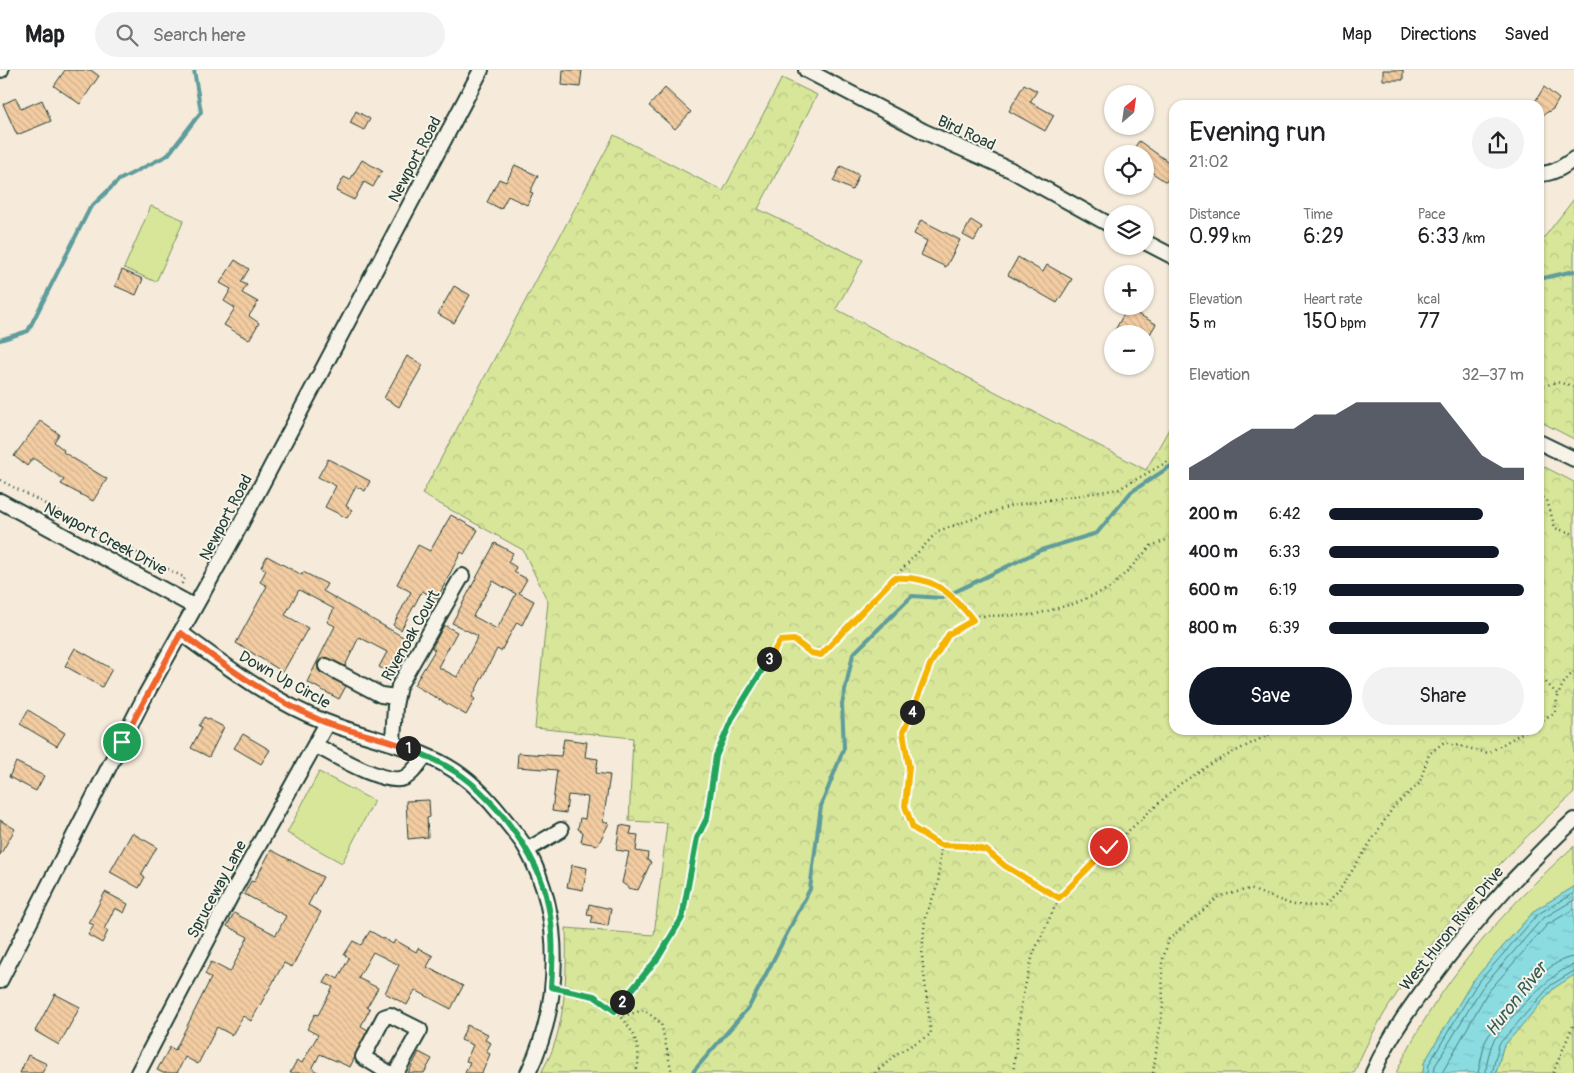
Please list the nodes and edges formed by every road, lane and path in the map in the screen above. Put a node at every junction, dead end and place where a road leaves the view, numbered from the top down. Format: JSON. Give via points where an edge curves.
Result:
{"nodes":[{"id":1,"x":481,"y":70,"type":"edge"},
{"id":2,"x":806,"y":70,"type":"edge"},
{"id":3,"x":1574,"y":159,"type":"edge"},
{"id":4,"x":1544,"y":174,"type":"edge"},
{"id":5,"x":1104,"y":222,"type":"edge"},
{"id":6,"x":1154,"y":247,"type":"edge"},
{"id":7,"x":1169,"y":254,"type":"edge"},
{"id":8,"x":1544,"y":386,"type":"edge"},
{"id":9,"x":1574,"y":386,"type":"edge"},
{"id":10,"x":1544,"y":444,"type":"edge"},
{"id":11,"x":1574,"y":459,"type":"edge"},
{"id":12,"x":1169,"y":461,"type":"edge"},
{"id":13,"x":0,"y":480,"type":"edge"},
{"id":14,"x":1544,"y":498,"type":"edge"},
{"id":15,"x":0,"y":501,"type":"edge"},
{"id":16,"x":1574,"y":534,"type":"edge"},
{"id":17,"x":1169,"y":539,"type":"edge"},
{"id":18,"x":462,"y":576,"type":"dead end"},
{"id":19,"x":894,"y":578,"type":"junction"},
{"id":20,"x":182,"y":583,"type":"dead end"},
{"id":21,"x":195,"y":607,"type":"junction"},
{"id":22,"x":973,"y":620,"type":"junction"},
{"id":23,"x":181,"y":633,"type":"junction"},
{"id":24,"x":326,"y":666,"type":"dead end"},
{"id":25,"x":1574,"y":672,"type":"edge"},
{"id":26,"x":1544,"y":680,"type":"edge"},
{"id":27,"x":1557,"y":694,"type":"junction"},
{"id":28,"x":396,"y":697,"type":"junction"},
{"id":29,"x":1544,"y":720,"type":"edge"},
{"id":30,"x":327,"y":723,"type":"junction"},
{"id":31,"x":1268,"y":735,"type":"edge"},
{"id":32,"x":1519,"y":735,"type":"edge"},
{"id":33,"x":393,"y":742,"type":"junction"},
{"id":34,"x":315,"y":745,"type":"junction"},
{"id":35,"x":424,"y":756,"type":"junction"},
{"id":36,"x":1574,"y":820,"type":"edge"},
{"id":37,"x":561,"y":830,"type":"dead end"},
{"id":38,"x":940,"y":845,"type":"junction"},
{"id":39,"x":527,"y":850,"type":"junction"},
{"id":40,"x":1059,"y":898,"type":"junction"},
{"id":41,"x":4,"y":964,"type":"edge"},
{"id":42,"x":0,"y":981,"type":"edge"},
{"id":43,"x":551,"y":987,"type":"junction"},
{"id":44,"x":615,"y":1011,"type":"junction"},
{"id":45,"x":623,"y":1016,"type":"junction"},
{"id":46,"x":1574,"y":1023,"type":"edge"},
{"id":47,"x":138,"y":1073,"type":"edge"},
{"id":48,"x":389,"y":1073,"type":"edge"},
{"id":49,"x":396,"y":1073,"type":"edge"},
{"id":50,"x":528,"y":1073,"type":"edge"},
{"id":51,"x":636,"y":1073,"type":"edge"},
{"id":52,"x":672,"y":1073,"type":"edge"},
{"id":53,"x":875,"y":1073,"type":"edge"},
{"id":54,"x":1013,"y":1073,"type":"edge"},
{"id":55,"x":1153,"y":1073,"type":"edge"},
{"id":56,"x":1373,"y":1073,"type":"edge"},
{"id":57,"x":1553,"y":1073,"type":"edge"}],
"edges":[{"from":1,"to":21,"type":"street","name":"Newport Road"},
{"from":2,"to":5,"type":"street","name":"Bird Road","via":[[925,132],[1010,170]]},
{"from":3,"to":4,"type":"street","via":[[1560,169]]},
{"from":6,"to":7,"type":"street"},
{"from":8,"to":9,"type":"path","via":[[1556,382]]},
{"from":10,"to":11,"type":"street"},
{"from":12,"to":19,"type":"path","via":[[1119,489],[1010,506],[938,531]]},
{"from":13,"to":20,"type":"path","via":[[185,578]]},
{"from":14,"to":16,"type":"path","via":[[1556,528]]},
{"from":15,"to":21,"type":"street","name":"Newport Creek Drive"},
{"from":17,"to":22,"type":"path","via":[[1151,546],[1112,587],[1076,602],[1034,615],[978,616]]},
{"from":18,"to":28,"type":"street","name":"Rivenoak Court","via":[[398,686]]},
{"from":19,"to":22,"type":"path","via":[[914,577],[934,584],[954,596]]},
{"from":19,"to":44,"type":"path","via":[[821,655],[811,653],[794,640],[780,641],[733,717],[716,756],[707,818],[697,838],[682,918],[658,958]]},
{"from":21,"to":23,"type":"street","name":"Newport Road"},
{"from":22,"to":38,"type":"path","via":[[949,634],[930,665],[903,732],[909,767],[905,806],[913,828]]},
{"from":23,"to":30,"type":"street","name":"Down Up Circle","via":[[225,666],[298,710]]},
{"from":23,"to":41,"type":"street","name":"Newport Road"},
{"from":24,"to":28,"type":"street","via":[[381,695]]},
{"from":25,"to":27,"type":"path"},
{"from":26,"to":27,"type":"path"},
{"from":27,"to":29,"type":"path","via":[[1555,713]]},
{"from":28,"to":33,"type":"street","name":"Rivenoak Court"},
{"from":30,"to":33,"type":"street","name":"Down Up Circle"},
{"from":30,"to":34,"type":"street","name":"Spruceway Lane"},
{"from":31,"to":40,"type":"path","via":[[1214,762],[1180,784]]},
{"from":32,"to":55,"type":"path","via":[[1488,753],[1444,742],[1429,754],[1419,784],[1394,806],[1337,894],[1324,906],[1293,905],[1250,889],[1220,896],[1169,939],[1162,962],[1163,1006]]},
{"from":33,"to":35,"type":"street","name":"Down Up Circle"},
{"from":34,"to":35,"type":"street","via":[[365,770],[399,780],[406,778]]},
{"from":34,"to":47,"type":"street","name":"Spruceway Lane","via":[[236,886]]},
{"from":35,"to":39,"type":"street","name":"Down Up Circle","via":[[447,766],[473,784],[494,805]]},
{"from":36,"to":56,"type":"street","name":"West Huron River Drive","via":[[1537,853],[1488,906],[1410,1006]]},
{"from":37,"to":39,"type":"street"},
{"from":38,"to":40,"type":"path","via":[[986,850],[1005,866]]},
{"from":38,"to":53,"type":"path","via":[[938,884],[925,918],[922,956],[931,1034],[898,1053]]},
{"from":39,"to":43,"type":"street","name":"Down Up Circle","via":[[548,902],[554,951]]},
{"from":40,"to":54,"type":"path","via":[[1033,954],[1022,999]]},
{"from":41,"to":42,"type":"street","name":"Newport Road"},
{"from":43,"to":44,"type":"path","via":[[594,996]]},
{"from":43,"to":50,"type":"street","name":"Down Up Circle","via":[[539,1051]]},
{"from":44,"to":45,"type":"path"},
{"from":45,"to":51,"type":"path","via":[[632,1031],[640,1060]]},
{"from":45,"to":52,"type":"path","via":[[644,1010],[660,1023]]},
{"from":46,"to":57,"type":"path"},
{"from":48,"to":49,"type":"street","via":[[363,1057],[384,1017],[390,1015],[420,1030]]}]}
